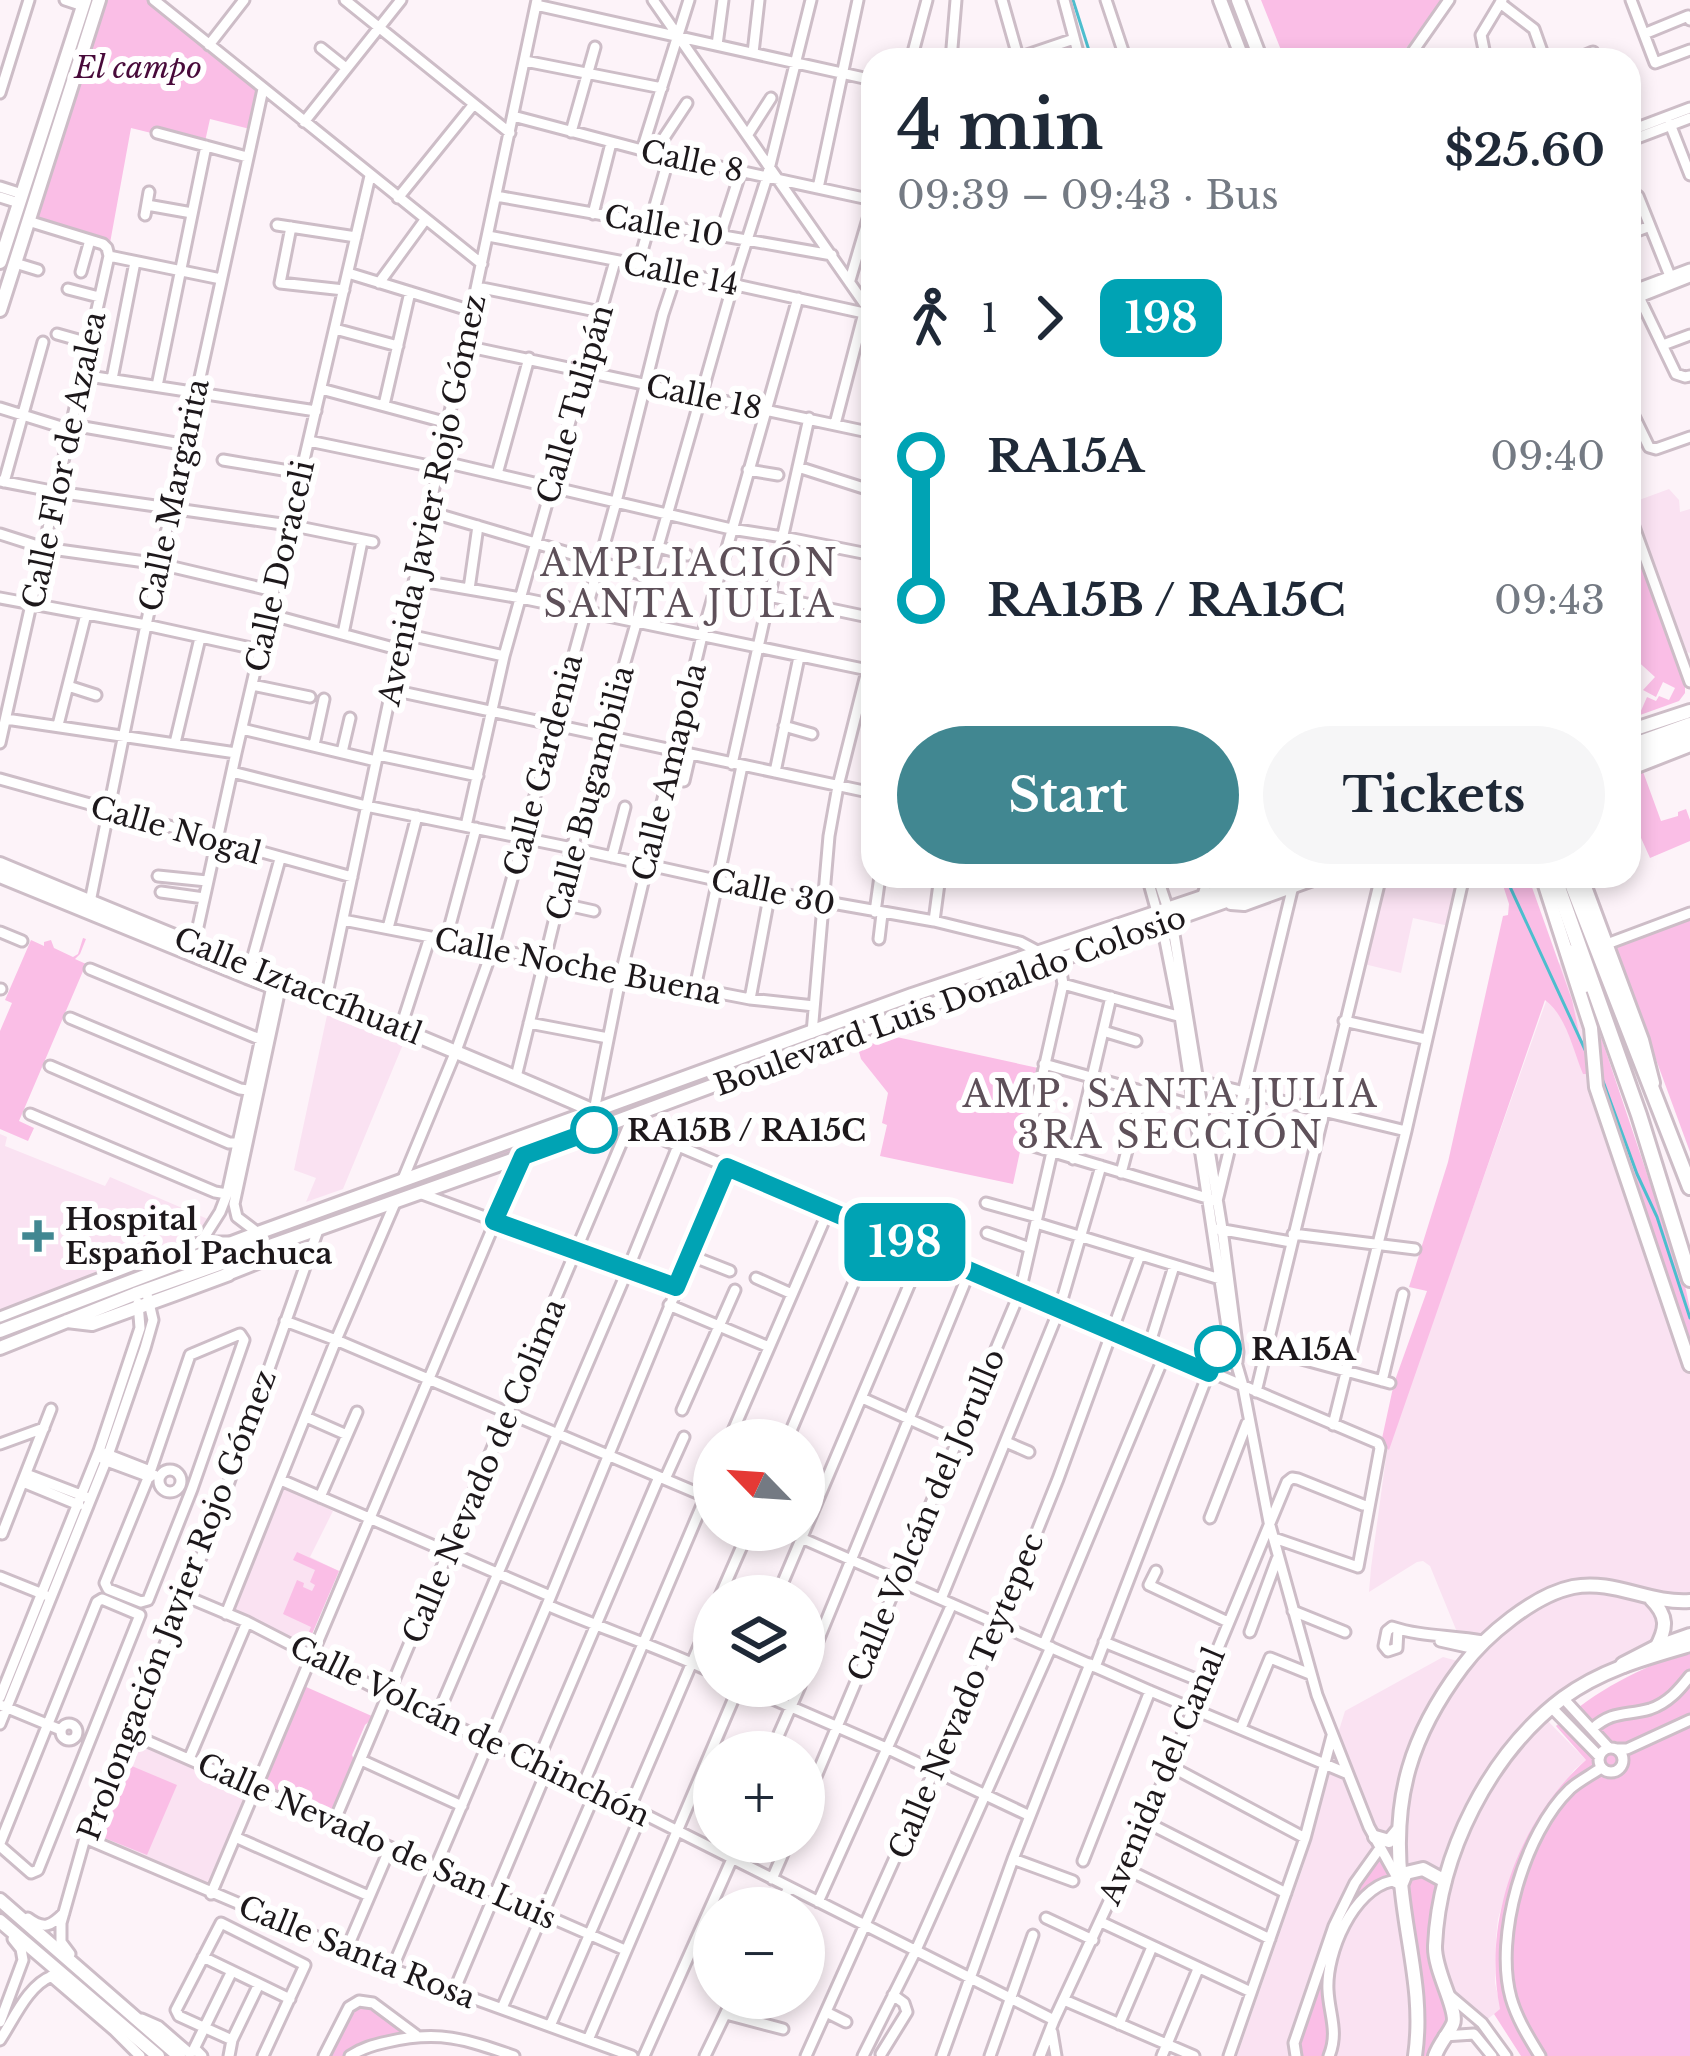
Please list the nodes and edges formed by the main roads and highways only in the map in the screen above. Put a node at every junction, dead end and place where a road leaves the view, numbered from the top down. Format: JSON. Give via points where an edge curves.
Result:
{"nodes":[{"id":1,"x":99,"y":0,"type":"edge"},
{"id":2,"x":1220,"y":0,"type":"edge"},
{"id":3,"x":1238,"y":0,"type":"edge"},
{"id":4,"x":84,"y":3,"type":"edge"},
{"id":5,"x":1238,"y":48,"type":"edge"},
{"id":6,"x":1256,"y":48,"type":"edge"},
{"id":7,"x":10,"y":195,"type":"edge"},
{"id":8,"x":8,"y":262,"type":"edge"},
{"id":9,"x":0,"y":310,"type":"edge"},
{"id":10,"x":1690,"y":711,"type":"edge"},
{"id":11,"x":1690,"y":724,"type":"edge"},
{"id":12,"x":1641,"y":731,"type":"edge"},
{"id":13,"x":1641,"y":733,"type":"edge"},
{"id":14,"x":1690,"y":743,"type":"edge"},
{"id":15,"x":1641,"y":757,"type":"edge"},
{"id":16,"x":0,"y":864,"type":"edge"},
{"id":17,"x":0,"y":876,"type":"edge"},
{"id":18,"x":1237,"y":888,"type":"edge"},
{"id":19,"x":1279,"y":888,"type":"edge"},
{"id":20,"x":1546,"y":888,"type":"edge"},
{"id":21,"x":1558,"y":888,"type":"edge"},
{"id":22,"x":1574,"y":888,"type":"edge"},
{"id":23,"x":1586,"y":888,"type":"edge"},
{"id":24,"x":50,"y":891,"type":"junction"},
{"id":25,"x":1221,"y":897,"type":"junction"},
{"id":26,"x":1165,"y":917,"type":"junction"},
{"id":27,"x":193,"y":951,"type":"junction"},
{"id":28,"x":1568,"y":952,"type":"junction"},
{"id":29,"x":279,"y":983,"type":"junction"},
{"id":30,"x":1627,"y":1082,"type":"junction"},
{"id":31,"x":1655,"y":1096,"type":"junction"},
{"id":32,"x":594,"y":1111,"type":"junction"},
{"id":33,"x":1690,"y":1187,"type":"edge"},
{"id":34,"x":312,"y":1247,"type":"road end"},
{"id":35,"x":1683,"y":1256,"type":"junction"},
{"id":36,"x":242,"y":1257,"type":"junction"},
{"id":37,"x":229,"y":1274,"type":"junction"},
{"id":38,"x":1690,"y":1279,"type":"edge"},
{"id":39,"x":1690,"y":1296,"type":"edge"},
{"id":40,"x":147,"y":1298,"type":"junction"},
{"id":41,"x":0,"y":1331,"type":"edge"},
{"id":42,"x":0,"y":1348,"type":"edge"},
{"id":43,"x":1690,"y":1366,"type":"edge"},
{"id":44,"x":1651,"y":1599,"type":"junction"},
{"id":45,"x":1690,"y":1601,"type":"edge"},
{"id":46,"x":1690,"y":1640,"type":"edge"},
{"id":47,"x":1656,"y":1648,"type":"junction"},
{"id":48,"x":1623,"y":1665,"type":"junction"},
{"id":49,"x":1400,"y":1828,"type":"junction"},
{"id":50,"x":1377,"y":1843,"type":"road end"},
{"id":51,"x":1444,"y":1881,"type":"junction"},
{"id":52,"x":1401,"y":1885,"type":"junction"},
{"id":53,"x":0,"y":1899,"type":"edge"},
{"id":54,"x":2,"y":1924,"type":"edge"},
{"id":55,"x":1418,"y":2027,"type":"junction"},
{"id":56,"x":1444,"y":2036,"type":"junction"},
{"id":57,"x":196,"y":2052,"type":"edge"},
{"id":58,"x":150,"y":2054,"type":"edge"},
{"id":59,"x":1414,"y":2056,"type":"edge"},
{"id":60,"x":1435,"y":2056,"type":"edge"}],
"edges":[{"from":1,"to":8,"type":"main road"},
{"from":2,"to":5,"type":"main road"},
{"from":3,"to":6,"type":"main road"},
{"from":4,"to":7,"type":"main road"},
{"from":7,"to":8,"type":"main road"},
{"from":8,"to":9,"type":"main road"},
{"from":10,"to":12,"type":"main road"},
{"from":11,"to":13,"type":"main road"},
{"from":14,"to":15,"type":"main road"},
{"from":16,"to":24,"type":"main road","name":"Calle Iztaccíhuatl"},
{"from":17,"to":24,"type":"main road"},
{"from":18,"to":25,"type":"main road","name":"Boulevard Luis Donaldo Colosio"},
{"from":19,"to":25,"type":"main road","name":"Boulevard Luis Donaldo Colosio","via":[[1244,904]]},
{"from":20,"to":28,"type":"main road"},
{"from":21,"to":30,"type":"highway"},
{"from":22,"to":31,"type":"highway"},
{"from":23,"to":31,"type":"main road"},
{"from":24,"to":27,"type":"main road"},
{"from":24,"to":27,"type":"main road","name":"Calle Iztaccíhuatl"},
{"from":25,"to":26,"type":"main road","name":"Boulevard Luis Donaldo Colosio"},
{"from":25,"to":26,"type":"main road","name":"Boulevard Luis Donaldo Colosio"},
{"from":26,"to":32,"type":"main road","name":"Boulevard Luis Donaldo Colosio","via":[[1036,951]]},
{"from":26,"to":36,"type":"main road","name":"Boulevard Luis Donaldo Colosio","via":[[627,1122]]},
{"from":27,"to":29,"type":"main road"},
{"from":27,"to":29,"type":"main road","name":"Calle Iztaccíhuatl"},
{"from":28,"to":30,"type":"highway"},
{"from":28,"to":43,"type":"main road","via":[[1592,1035],[1596,1088]]},
{"from":29,"to":32,"type":"main road","name":"Calle Iztaccíhuatl"},
{"from":30,"to":35,"type":"highway"},
{"from":31,"to":33,"type":"highway"},
{"from":32,"to":41,"type":"main road","name":"Boulevard Luis Donaldo Colosio"},
{"from":34,"to":37,"type":"main road"},
{"from":35,"to":38,"type":"highway"},
{"from":35,"to":39,"type":"highway"},
{"from":36,"to":37,"type":"main road"},
{"from":36,"to":40,"type":"main road","name":"Boulevard Luis Donaldo Colosio"},
{"from":37,"to":40,"type":"main road"},
{"from":40,"to":42,"type":"main road","via":[[92,1324],[66,1320]]},
{"from":44,"to":45,"type":"main road"},
{"from":44,"to":47,"type":"main road","via":[[1666,1623]]},
{"from":44,"to":49,"type":"main road","via":[[1601,1585],[1573,1587],[1550,1594],[1479,1645],[1432,1708],[1411,1759]]},
{"from":46,"to":47,"type":"highway"},
{"from":46,"to":48,"type":"main road"},
{"from":47,"to":48,"type":"highway"},
{"from":48,"to":51,"type":"main road","via":[[1558,1703],[1521,1739],[1462,1833]]},
{"from":49,"to":50,"type":"main road"},
{"from":49,"to":52,"type":"main road"},
{"from":51,"to":52,"type":"main road","via":[[1423,1869]]},
{"from":51,"to":56,"type":"main road","via":[[1436,1965],[1455,2013]]},
{"from":52,"to":55,"type":"main road"},
{"from":53,"to":57,"type":"main road","via":[[132,2014]]},
{"from":54,"to":58,"type":"main road"},
{"from":55,"to":56,"type":"main road"},
{"from":55,"to":59,"type":"main road"},
{"from":56,"to":60,"type":"main road"}]}
